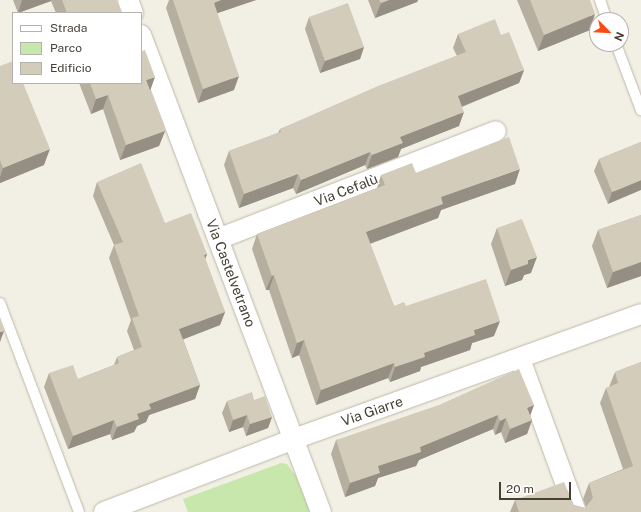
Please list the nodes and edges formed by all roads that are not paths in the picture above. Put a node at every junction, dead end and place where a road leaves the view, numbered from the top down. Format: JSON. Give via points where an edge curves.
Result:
{"nodes":[{"id":1,"x":128,"y":0,"type":"edge"},
{"id":2,"x":600,"y":0,"type":"edge"},
{"id":3,"x":133,"y":12,"type":"edge"},
{"id":4,"x":604,"y":12,"type":"edge"},
{"id":5,"x":142,"y":38,"type":"edge"},
{"id":6,"x":619,"y":52,"type":"edge"},
{"id":7,"x":641,"y":110,"type":"edge"},
{"id":8,"x":496,"y":131,"type":"dead end"},
{"id":9,"x":218,"y":239,"type":"junction"},
{"id":10,"x":0,"y":303,"type":"edge"},
{"id":11,"x":641,"y":314,"type":"edge"},
{"id":12,"x":520,"y":359,"type":"junction"},
{"id":13,"x":294,"y":439,"type":"junction"},
{"id":14,"x":79,"y":512,"type":"edge"},
{"id":15,"x":104,"y":512,"type":"edge"},
{"id":16,"x":321,"y":512,"type":"edge"},
{"id":17,"x":576,"y":512,"type":"edge"}],
"edges":[{"from":1,"to":3,"type":"street"},
{"from":2,"to":4,"type":"lane"},
{"from":5,"to":9,"type":"street","name":"Via Castelvetrano"},
{"from":6,"to":7,"type":"lane"},
{"from":8,"to":9,"type":"street","name":"Via Cefalù"},
{"from":9,"to":13,"type":"street","name":"Via Castelvetrano"},
{"from":10,"to":14,"type":"lane"},
{"from":11,"to":12,"type":"street","name":"Via Giarre"},
{"from":12,"to":13,"type":"street","name":"Via Giarre"},
{"from":12,"to":17,"type":"street"},
{"from":13,"to":15,"type":"street","name":"Via Giarre"},
{"from":13,"to":16,"type":"street","name":"Via Castelvetrano"}]}
